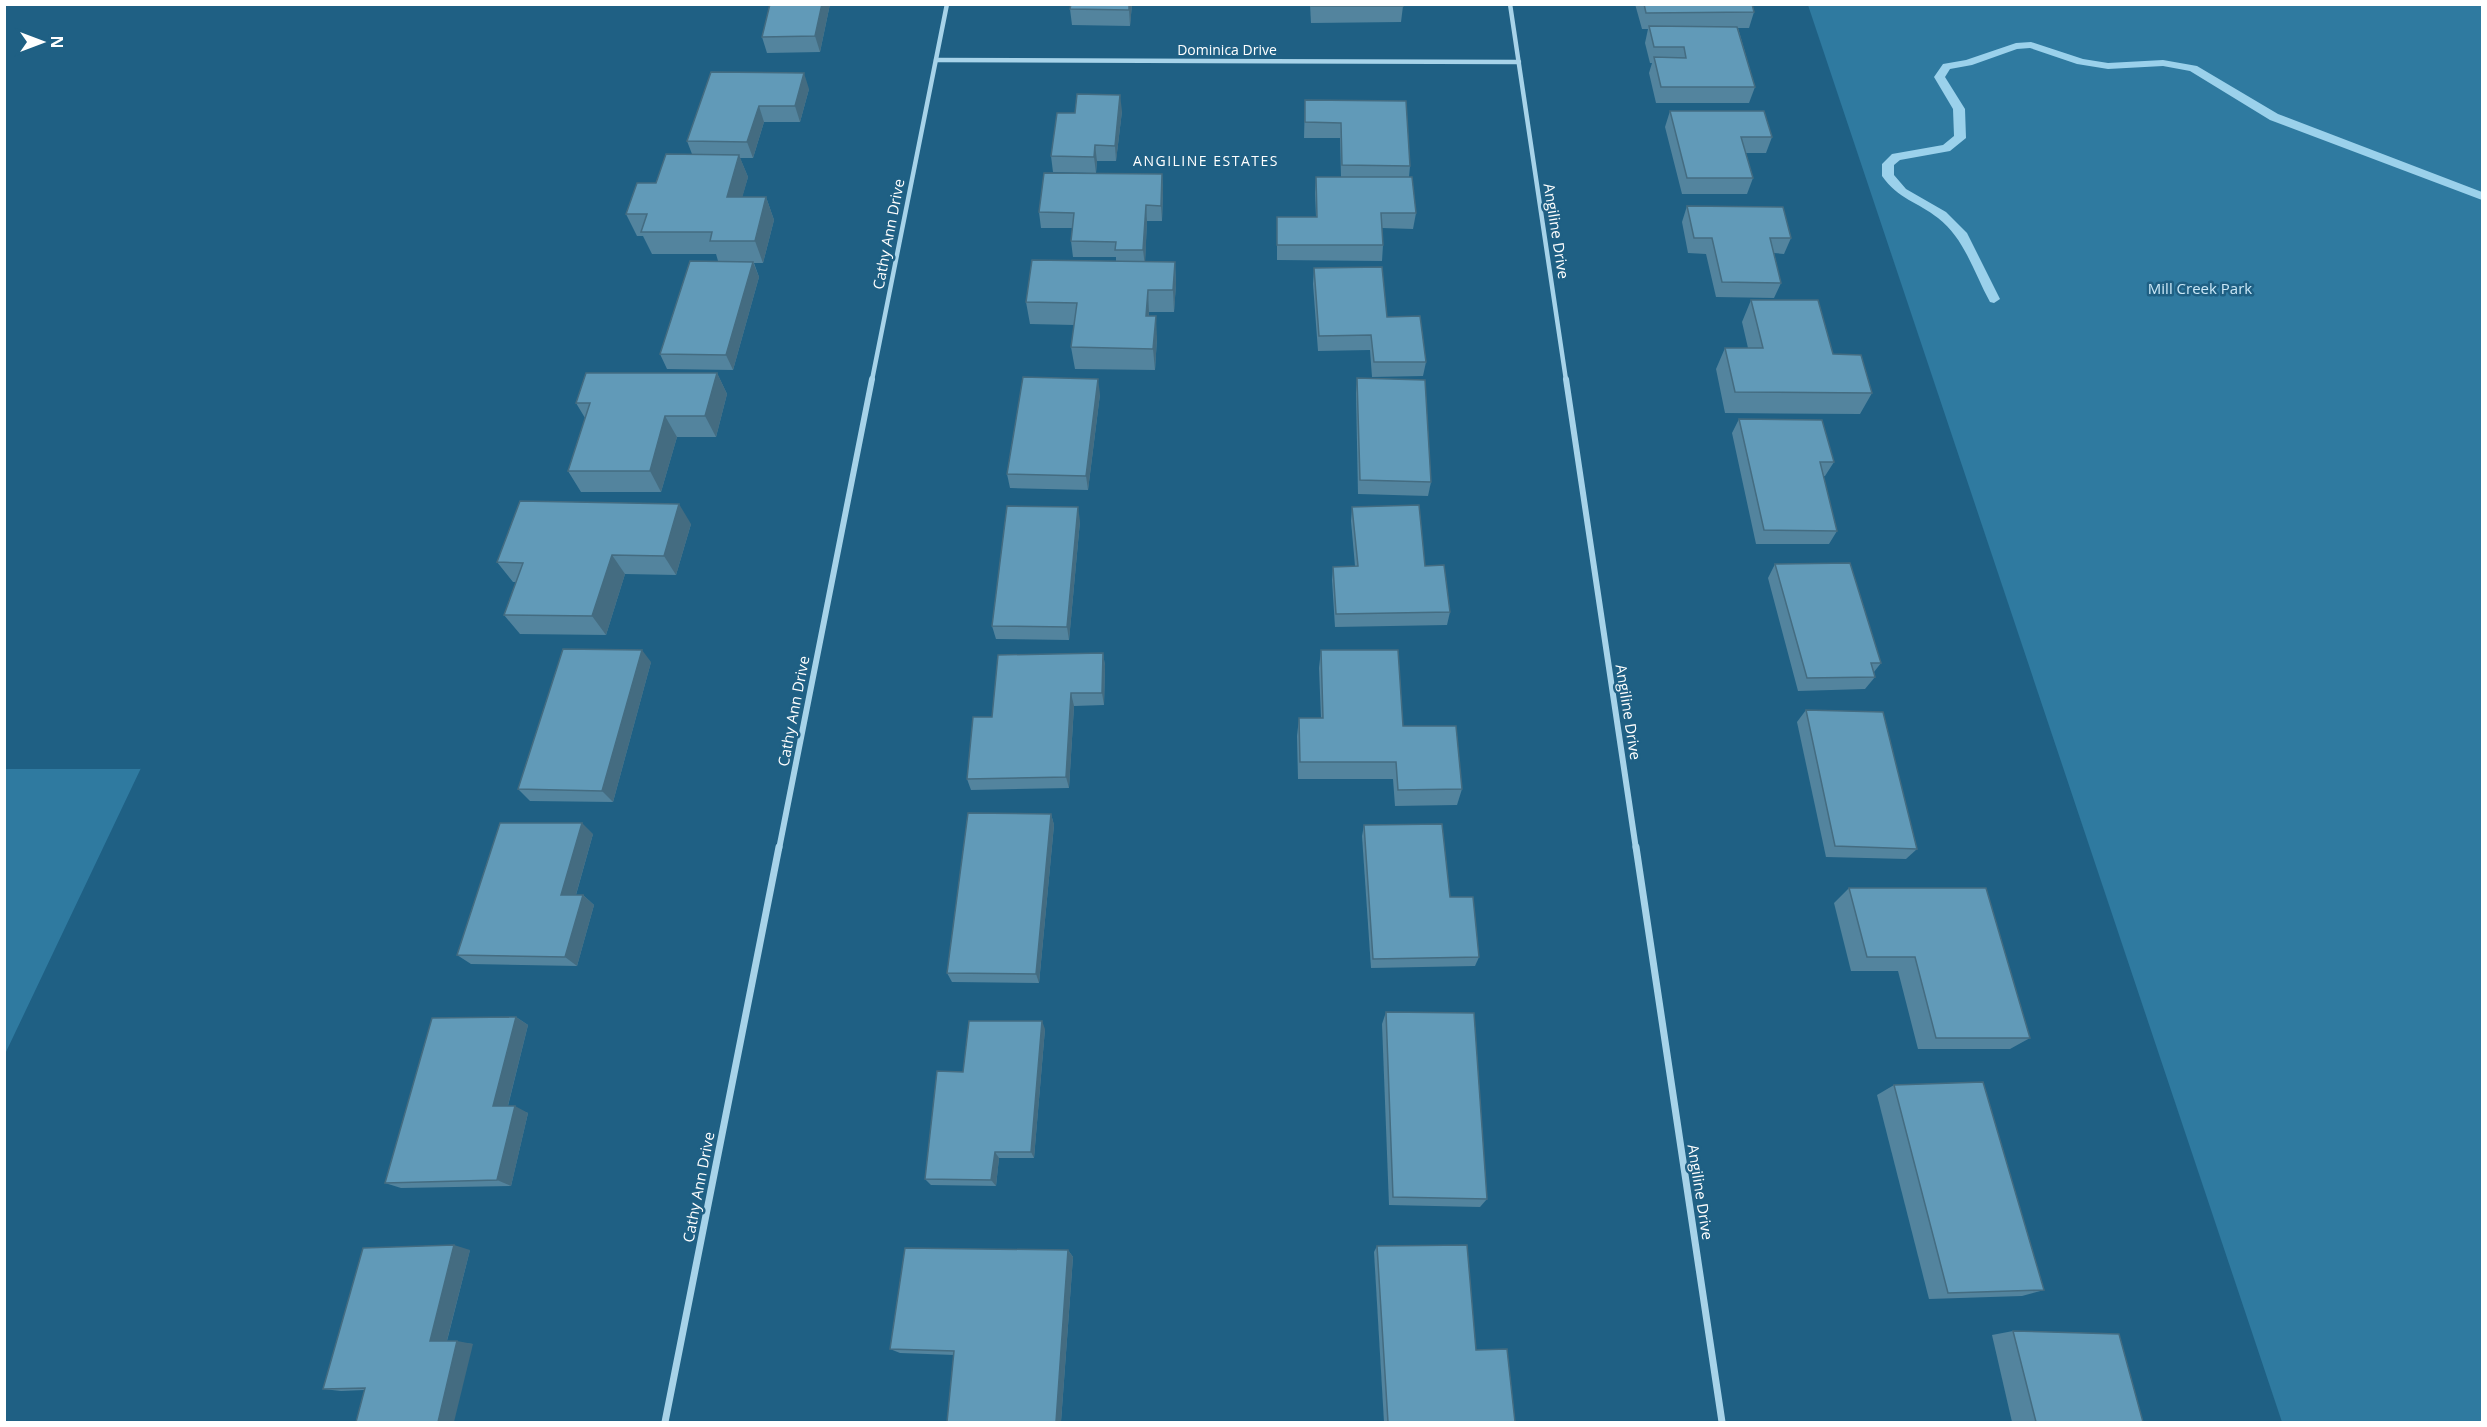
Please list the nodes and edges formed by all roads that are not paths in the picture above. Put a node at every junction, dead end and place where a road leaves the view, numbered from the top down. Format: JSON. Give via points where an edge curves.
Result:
{"nodes":[{"id":1,"x":947,"y":4,"type":"edge"},
{"id":2,"x":1510,"y":4,"type":"edge"},
{"id":3,"x":936,"y":60,"type":"junction"},
{"id":4,"x":1518,"y":62,"type":"junction"},
{"id":5,"x":664,"y":1422,"type":"edge"},
{"id":6,"x":1722,"y":1422,"type":"edge"}],
"edges":[{"from":1,"to":3,"type":"street","name":"Cathy Ann Drive"},
{"from":2,"to":4,"type":"street","name":"Angiline Drive"},
{"from":3,"to":4,"type":"street","name":"Dominica Drive"},
{"from":3,"to":5,"type":"street","name":"Cathy Ann Drive"},
{"from":4,"to":6,"type":"street","name":"Angiline Drive"}]}
